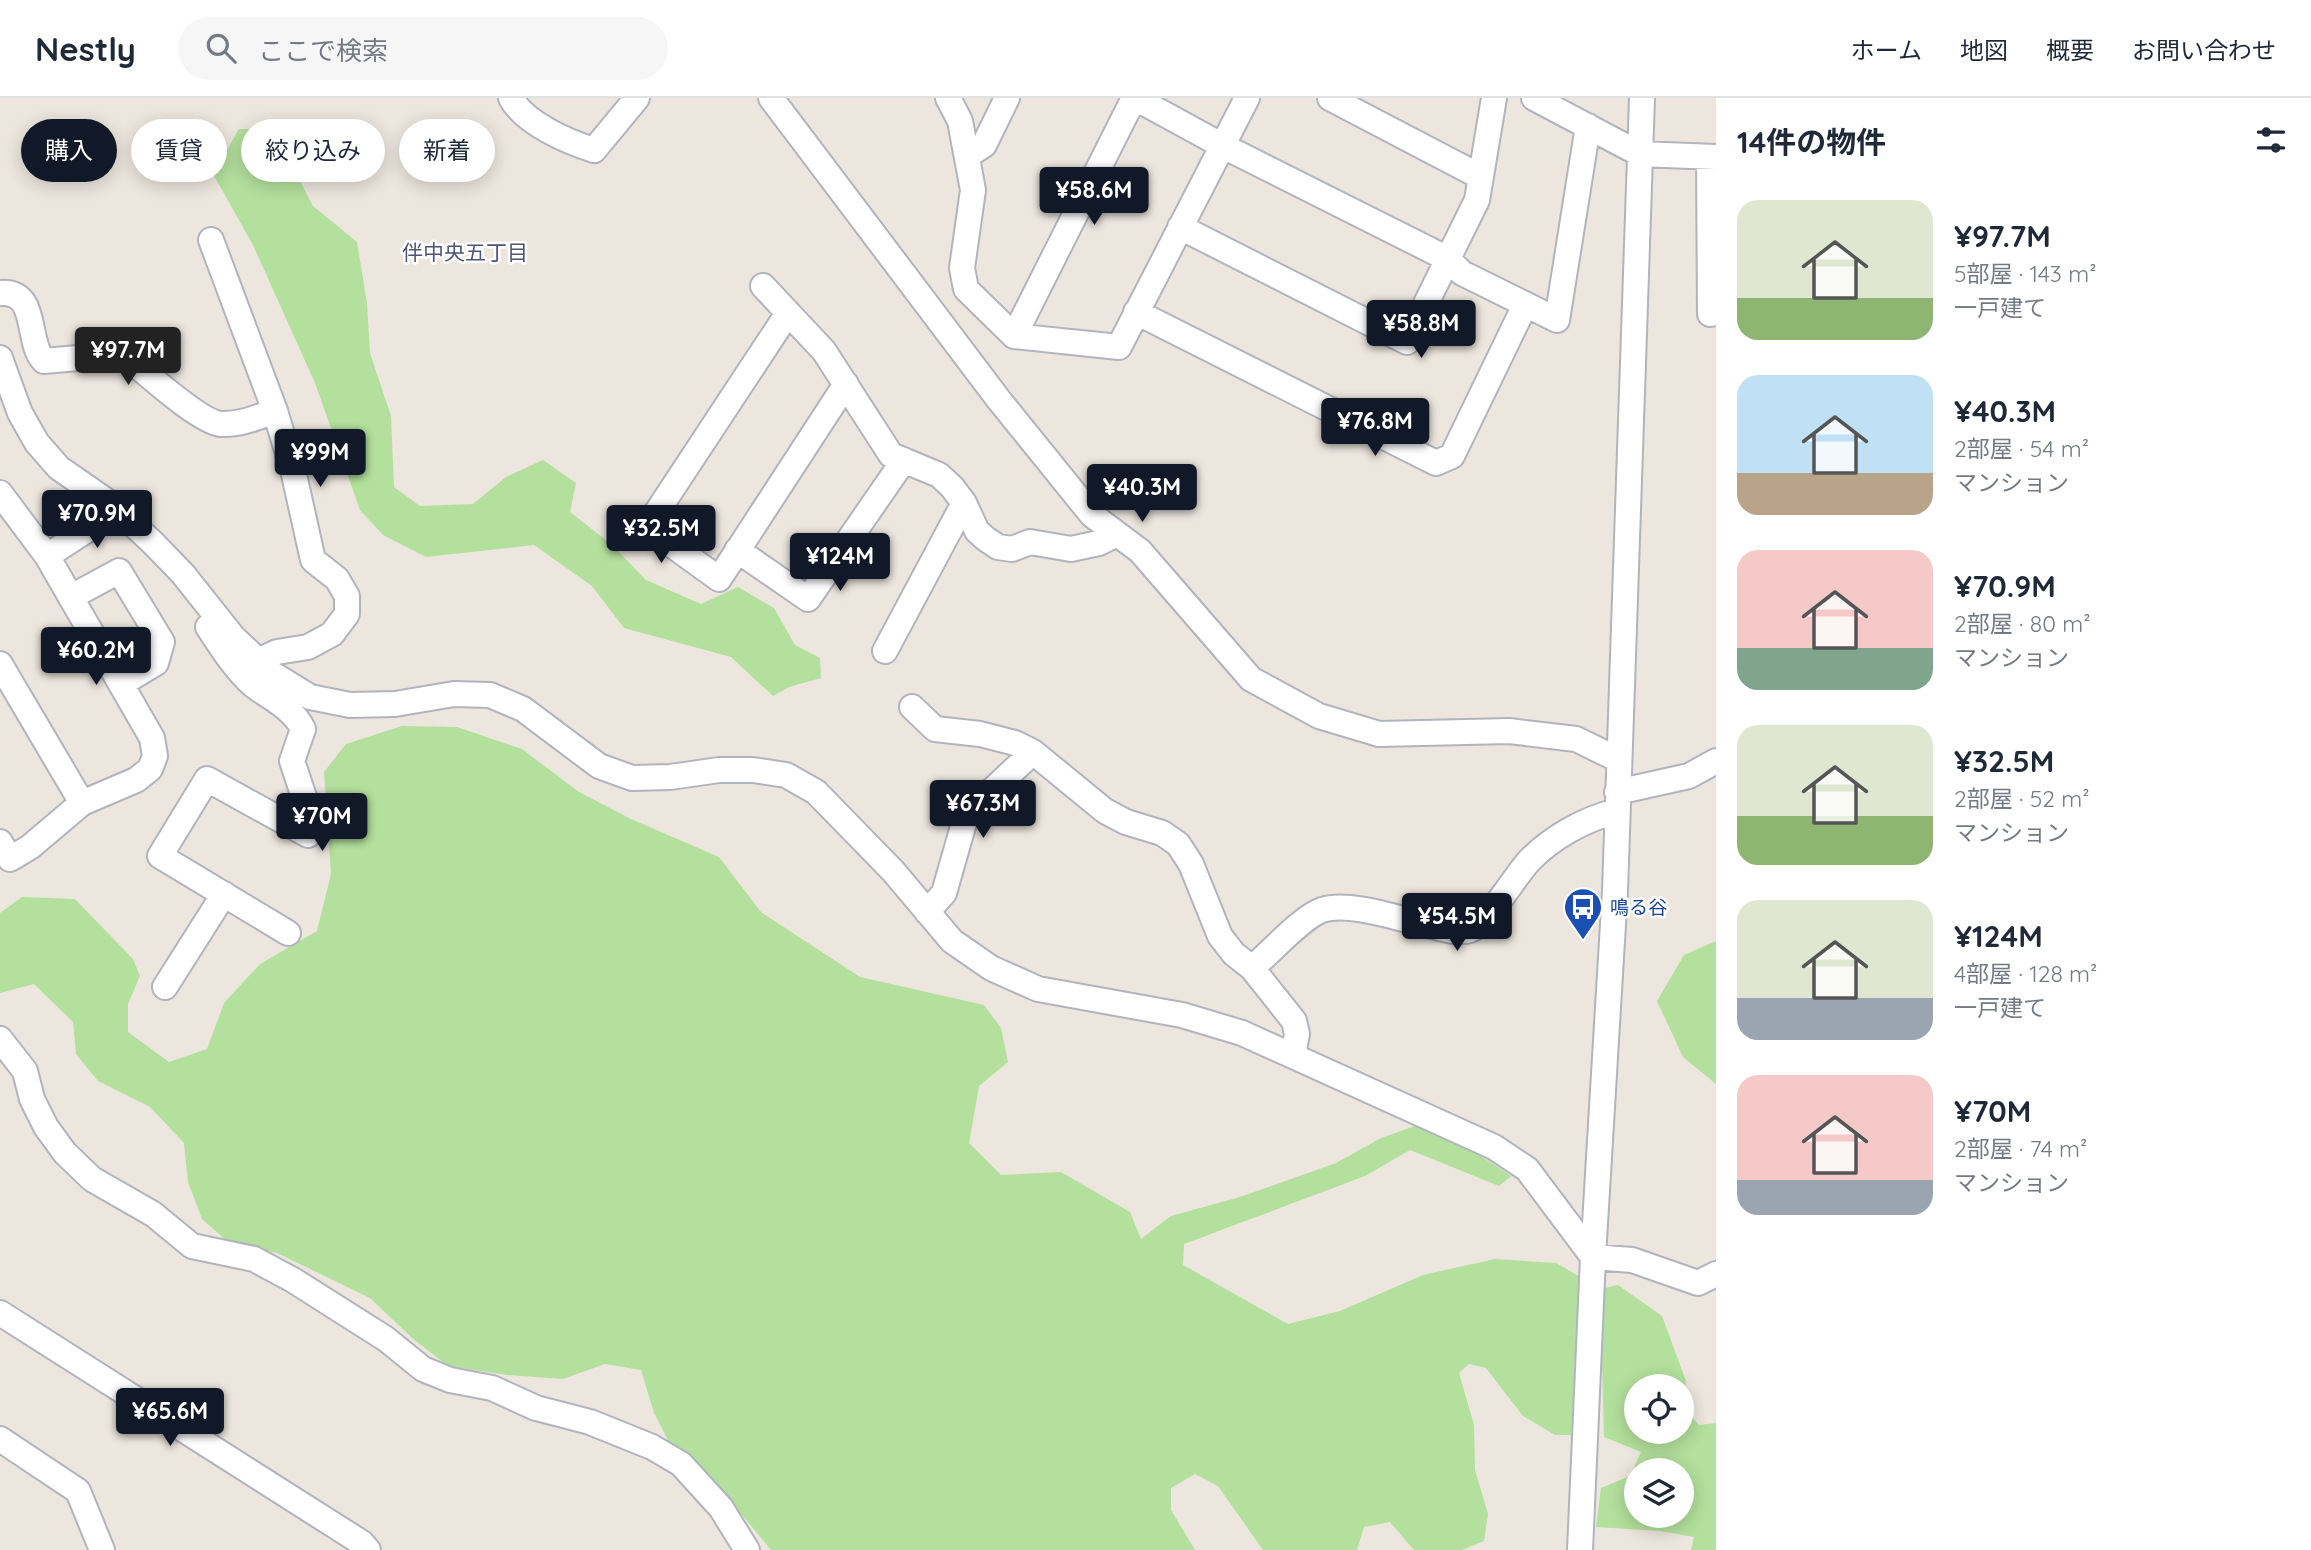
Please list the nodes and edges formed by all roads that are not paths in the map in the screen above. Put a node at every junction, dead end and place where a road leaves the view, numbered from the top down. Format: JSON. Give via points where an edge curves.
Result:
{"nodes":[{"id":1,"x":511,"y":98,"type":"edge"},
{"id":2,"x":637,"y":98,"type":"edge"},
{"id":3,"x":771,"y":98,"type":"edge"},
{"id":4,"x":948,"y":98,"type":"edge"},
{"id":5,"x":1007,"y":98,"type":"edge"},
{"id":6,"x":1134,"y":98,"type":"edge"},
{"id":7,"x":1247,"y":98,"type":"edge"},
{"id":8,"x":1330,"y":98,"type":"edge"},
{"id":9,"x":1494,"y":98,"type":"edge"},
{"id":10,"x":1534,"y":98,"type":"edge"},
{"id":11,"x":1642,"y":98,"type":"edge"},
{"id":12,"x":1588,"y":126,"type":"junction"},
{"id":13,"x":1223,"y":146,"type":"junction"},
{"id":14,"x":1640,"y":154,"type":"junction"},
{"id":15,"x":967,"y":156,"type":"junction"},
{"id":16,"x":1712,"y":157,"type":"edge"},
{"id":17,"x":1481,"y":177,"type":"junction"},
{"id":18,"x":1180,"y":227,"type":"junction"},
{"id":19,"x":211,"y":240,"type":"dead end"},
{"id":20,"x":1448,"y":259,"type":"junction"},
{"id":21,"x":763,"y":286,"type":"dead end"},
{"id":22,"x":0,"y":293,"type":"edge"},
{"id":23,"x":1525,"y":305,"type":"junction"},
{"id":24,"x":1136,"y":312,"type":"junction"},
{"id":25,"x":788,"y":313,"type":"junction"},
{"id":26,"x":1716,"y":313,"type":"edge"},
{"id":27,"x":1014,"y":336,"type":"junction"},
{"id":28,"x":0,"y":358,"type":"edge"},
{"id":29,"x":846,"y":384,"type":"junction"},
{"id":30,"x":275,"y":411,"type":"junction"},
{"id":31,"x":904,"y":460,"type":"junction"},
{"id":32,"x":0,"y":493,"type":"edge"},
{"id":33,"x":964,"y":503,"type":"junction"},
{"id":34,"x":111,"y":504,"type":"junction"},
{"id":35,"x":1117,"y":534,"type":"junction"},
{"id":36,"x":737,"y":550,"type":"junction"},
{"id":37,"x":47,"y":556,"type":"junction"},
{"id":38,"x":71,"y":597,"type":"junction"},
{"id":39,"x":206,"y":603,"type":"junction"},
{"id":40,"x":885,"y":652,"type":"dead end"},
{"id":41,"x":258,"y":661,"type":"junction"},
{"id":42,"x":0,"y":664,"type":"edge"},
{"id":43,"x":121,"y":684,"type":"junction"},
{"id":44,"x":912,"y":707,"type":"dead end"},
{"id":45,"x":1033,"y":752,"type":"junction"},
{"id":46,"x":1619,"y":760,"type":"junction"},
{"id":47,"x":1716,"y":761,"type":"edge"},
{"id":48,"x":1617,"y":801,"type":"junction"},
{"id":49,"x":82,"y":803,"type":"junction"},
{"id":50,"x":0,"y":842,"type":"edge"},
{"id":51,"x":224,"y":894,"type":"junction"},
{"id":52,"x":927,"y":912,"type":"junction"},
{"id":53,"x":288,"y":933,"type":"dead end"},
{"id":54,"x":1252,"y":968,"type":"junction"},
{"id":55,"x":165,"y":987,"type":"dead end"},
{"id":56,"x":0,"y":1039,"type":"edge"},
{"id":57,"x":1293,"y":1055,"type":"junction"},
{"id":58,"x":1593,"y":1257,"type":"junction"},
{"id":59,"x":1716,"y":1275,"type":"edge"},
{"id":60,"x":0,"y":1313,"type":"edge"},
{"id":61,"x":0,"y":1438,"type":"edge"},
{"id":62,"x":102,"y":1550,"type":"edge"},
{"id":63,"x":368,"y":1550,"type":"edge"},
{"id":64,"x":747,"y":1550,"type":"edge"},
{"id":65,"x":1580,"y":1550,"type":"edge"}],
"edges":[{"from":1,"to":2,"type":"street","via":[[529,119],[594,150]]},
{"from":3,"to":35,"type":"street","via":[[999,400],[1092,515]]},
{"from":4,"to":15,"type":"street","via":[[960,121]]},
{"from":5,"to":15,"type":"street","via":[[984,145]]},
{"from":6,"to":13,"type":"street"},
{"from":6,"to":27,"type":"street"},
{"from":7,"to":13,"type":"street"},
{"from":8,"to":17,"type":"street"},
{"from":9,"to":17,"type":"street"},
{"from":10,"to":12,"type":"street"},
{"from":11,"to":14,"type":"street"},
{"from":12,"to":14,"type":"street"},
{"from":12,"to":23,"type":"street","via":[[1557,320]]},
{"from":13,"to":18,"type":"street"},
{"from":13,"to":20,"type":"street"},
{"from":14,"to":16,"type":"street"},
{"from":14,"to":46,"type":"street"},
{"from":15,"to":27,"type":"street","via":[[973,190],[962,268],[966,289]]},
{"from":16,"to":26,"type":"street","via":[[1710,314]]},
{"from":17,"to":20,"type":"street","via":[[1477,200]]},
{"from":18,"to":20,"type":"street","via":[[1408,342]]},
{"from":18,"to":24,"type":"street"},
{"from":19,"to":30,"type":"street"},
{"from":20,"to":23,"type":"street","via":[[1462,273]]},
{"from":21,"to":25,"type":"street"},
{"from":22,"to":30,"type":"street","via":[[18,297],[28,309],[38,355],[44,361],[124,354],[201,416],[220,424]]},
{"from":23,"to":24,"type":"street","via":[[1452,456],[1436,463]]},
{"from":24,"to":27,"type":"street","via":[[1119,346]]},
{"from":25,"to":29,"type":"street","via":[[824,351]]},
{"from":25,"to":36,"type":"street","via":[[647,527],[719,579]]},
{"from":28,"to":34,"type":"street","via":[[20,413],[37,443],[59,468]]},
{"from":29,"to":31,"type":"street","via":[[891,455]]},
{"from":29,"to":36,"type":"street"},
{"from":30,"to":41,"type":"street","via":[[313,560],[337,579],[347,596],[347,614],[332,634],[308,647],[277,652]]},
{"from":31,"to":33,"type":"street","via":[[939,475]]},
{"from":31,"to":36,"type":"street","via":[[802,607]]},
{"from":32,"to":37,"type":"street"},
{"from":33,"to":35,"type":"street","via":[[977,531],[999,547],[1030,542],[1070,549]]},
{"from":33,"to":40,"type":"street"},
{"from":34,"to":37,"type":"street","via":[[90,528]]},
{"from":34,"to":39,"type":"street","via":[[176,566]]},
{"from":35,"to":46,"type":"street","via":[[1140,551],[1251,679],[1319,716],[1378,734],[1509,731],[1576,739]]},
{"from":37,"to":38,"type":"street"},
{"from":38,"to":43,"type":"street"},
{"from":38,"to":43,"type":"street","via":[[119,571],[162,642],[156,663]]},
{"from":39,"to":41,"type":"street"},
{"from":39,"to":51,"type":"street","via":[[199,613],[225,653],[252,684],[297,716],[303,729],[292,761],[314,827],[308,835],[207,779],[160,856]]},
{"from":41,"to":52,"type":"street","via":[[310,697],[350,705],[395,704],[454,694],[490,695],[523,709],[599,766],[632,778],[719,770],[786,775],[816,792],[848,823]]},
{"from":42,"to":49,"type":"street"},
{"from":43,"to":49,"type":"street","via":[[152,738],[155,756],[150,769],[136,780]]},
{"from":44,"to":45,"type":"street","via":[[935,729],[980,734]]},
{"from":45,"to":52,"type":"street","via":[[971,810],[944,893]]},
{"from":45,"to":54,"type":"street","via":[[1105,811],[1178,844],[1191,864],[1220,936]]},
{"from":46,"to":48,"type":"street"},
{"from":47,"to":48,"type":"street","via":[[1689,776]]},
{"from":48,"to":54,"type":"street","via":[[1601,815],[1553,840],[1470,930],[1450,930],[1343,906],[1309,917]]},
{"from":48,"to":58,"type":"street"},
{"from":49,"to":50,"type":"street","via":[[30,848],[10,859]]},
{"from":51,"to":53,"type":"street"},
{"from":51,"to":55,"type":"street"},
{"from":52,"to":57,"type":"street","via":[[952,941],[991,968],[1038,989],[1182,1015]]},
{"from":54,"to":57,"type":"street","via":[[1294,1021]]},
{"from":56,"to":64,"type":"street","via":[[25,1071],[46,1127],[92,1179],[153,1214],[192,1246],[254,1259],[293,1280],[386,1339],[423,1369],[492,1388],[536,1408],[590,1422],[652,1447],[681,1464],[721,1508]]},
{"from":57,"to":58,"type":"street","via":[[1494,1147],[1527,1169]]},
{"from":58,"to":59,"type":"street","via":[[1632,1260],[1698,1283]]},
{"from":58,"to":65,"type":"street"},
{"from":60,"to":63,"type":"street"},
{"from":61,"to":62,"type":"street","via":[[78,1490]]}]}
